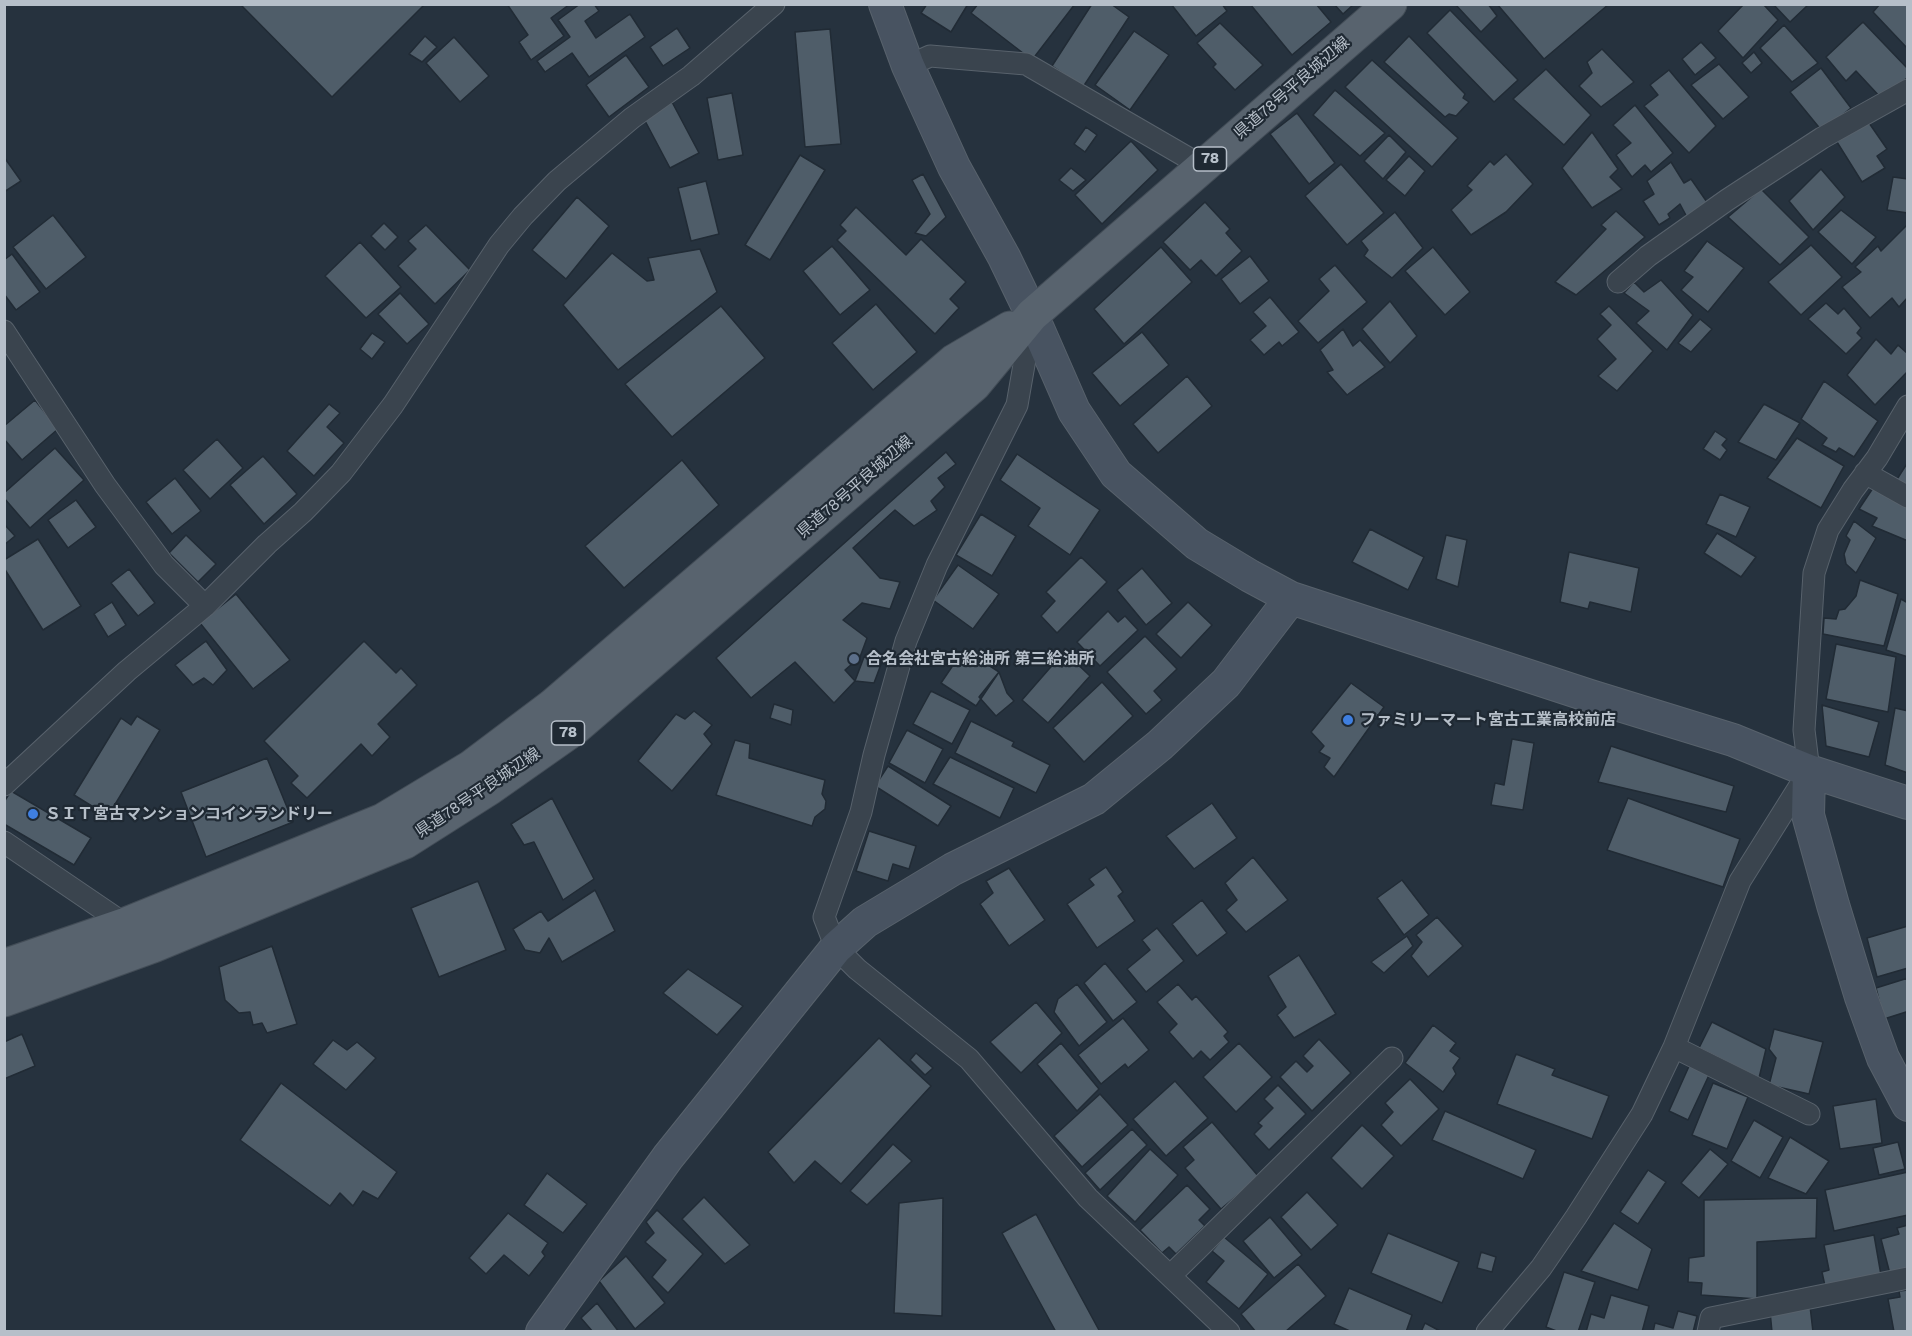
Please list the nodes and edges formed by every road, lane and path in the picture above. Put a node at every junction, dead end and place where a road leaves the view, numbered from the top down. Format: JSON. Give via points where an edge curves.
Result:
{"nodes":[{"id":1,"x":774,"y":4,"type":"edge"},
{"id":2,"x":885,"y":4,"type":"edge"},
{"id":3,"x":1390,"y":4,"type":"edge"},
{"id":4,"x":908,"y":66,"type":"junction"},
{"id":5,"x":1908,"y":90,"type":"edge"},
{"id":6,"x":1202,"y":166,"type":"junction"},
{"id":7,"x":1618,"y":282,"type":"dead end"},
{"id":8,"x":1032,"y":315,"type":"junction"},
{"id":9,"x":4,"y":331,"type":"edge"},
{"id":10,"x":1908,"y":406,"type":"edge"},
{"id":11,"x":1865,"y":473,"type":"junction"},
{"id":12,"x":1908,"y":497,"type":"edge"},
{"id":13,"x":1291,"y":598,"type":"junction"},
{"id":14,"x":205,"y":606,"type":"junction"},
{"id":15,"x":1809,"y":771,"type":"junction"},
{"id":16,"x":4,"y":785,"type":"edge"},
{"id":17,"x":1908,"y":803,"type":"edge"},
{"id":18,"x":4,"y":842,"type":"edge"},
{"id":19,"x":126,"y":924,"type":"junction"},
{"id":20,"x":153,"y":946,"type":"junction"},
{"id":21,"x":836,"y":948,"type":"junction"},
{"id":22,"x":4,"y":966,"type":"edge"},
{"id":23,"x":4,"y":999,"type":"edge"},
{"id":24,"x":1674,"y":1047,"type":"junction"},
{"id":25,"x":1392,"y":1058,"type":"dead end"},
{"id":26,"x":1908,"y":1105,"type":"edge"},
{"id":27,"x":1809,"y":1114,"type":"dead end"},
{"id":28,"x":1170,"y":1276,"type":"junction"},
{"id":29,"x":1908,"y":1278,"type":"edge"},
{"id":30,"x":543,"y":1332,"type":"edge"},
{"id":31,"x":1229,"y":1332,"type":"edge"},
{"id":32,"x":1487,"y":1332,"type":"edge"},
{"id":33,"x":1708,"y":1332,"type":"edge"}],
"edges":[{"from":1,"to":14,"type":"street","via":[[691,76],[632,118],[557,181],[522,216],[393,405],[341,473]]},
{"from":2,"to":4,"type":"street"},
{"from":3,"to":6,"type":"main road","name":"県道78号平良城辺線","number":"78"},
{"from":4,"to":6,"type":"street","via":[[930,56],[1026,64]]},
{"from":4,"to":8,"type":"street","via":[[954,167]]},
{"from":5,"to":7,"type":"street","via":[[1822,138],[1727,200]]},
{"from":6,"to":8,"type":"main road","name":"県道78号平良城辺線","number":"78"},
{"from":8,"to":13,"type":"street","via":[[1074,411],[1116,474],[1197,544]]},
{"from":8,"to":19,"type":"main road","name":"県道78号平良城辺線","number":"78","via":[[954,361],[552,706],[471,767],[384,820]]},
{"from":8,"to":20,"type":"main road","name":"県道78号平良城辺線","number":"78","via":[[974,385],[574,729],[405,842]]},
{"from":8,"to":21,"type":"street","via":[[1017,405],[937,565],[906,641],[861,812],[824,917]]},
{"from":9,"to":14,"type":"street","via":[[105,485],[164,565]]},
{"from":10,"to":11,"type":"street"},
{"from":11,"to":12,"type":"street"},
{"from":11,"to":15,"type":"street","via":[[1828,530],[1814,573],[1804,730]]},
{"from":13,"to":15,"type":"street","via":[[1733,740]]},
{"from":13,"to":21,"type":"street","via":[[1226,683],[1160,745],[1094,799],[954,869],[865,922]]},
{"from":14,"to":16,"type":"street","via":[[127,671]]},
{"from":15,"to":17,"type":"street"},
{"from":15,"to":24,"type":"street","via":[[1740,881]]},
{"from":15,"to":26,"type":"street","via":[[1808,815],[1836,915],[1883,1058]]},
{"from":18,"to":19,"type":"street"},
{"from":19,"to":20,"type":"street"},
{"from":19,"to":22,"type":"main road","name":"県道78号平良城辺線","number":"78"},
{"from":20,"to":23,"type":"main road","name":"県道78号平良城辺線","number":"78"},
{"from":21,"to":28,"type":"street","via":[[969,1059],[1088,1198]]},
{"from":21,"to":30,"type":"street","via":[[668,1157]]},
{"from":24,"to":27,"type":"street"},
{"from":24,"to":32,"type":"street","via":[[1642,1114],[1576,1217],[1541,1268]]},
{"from":25,"to":28,"type":"street"},
{"from":28,"to":31,"type":"street"},
{"from":29,"to":33,"type":"street","via":[[1711,1318]]}]}
